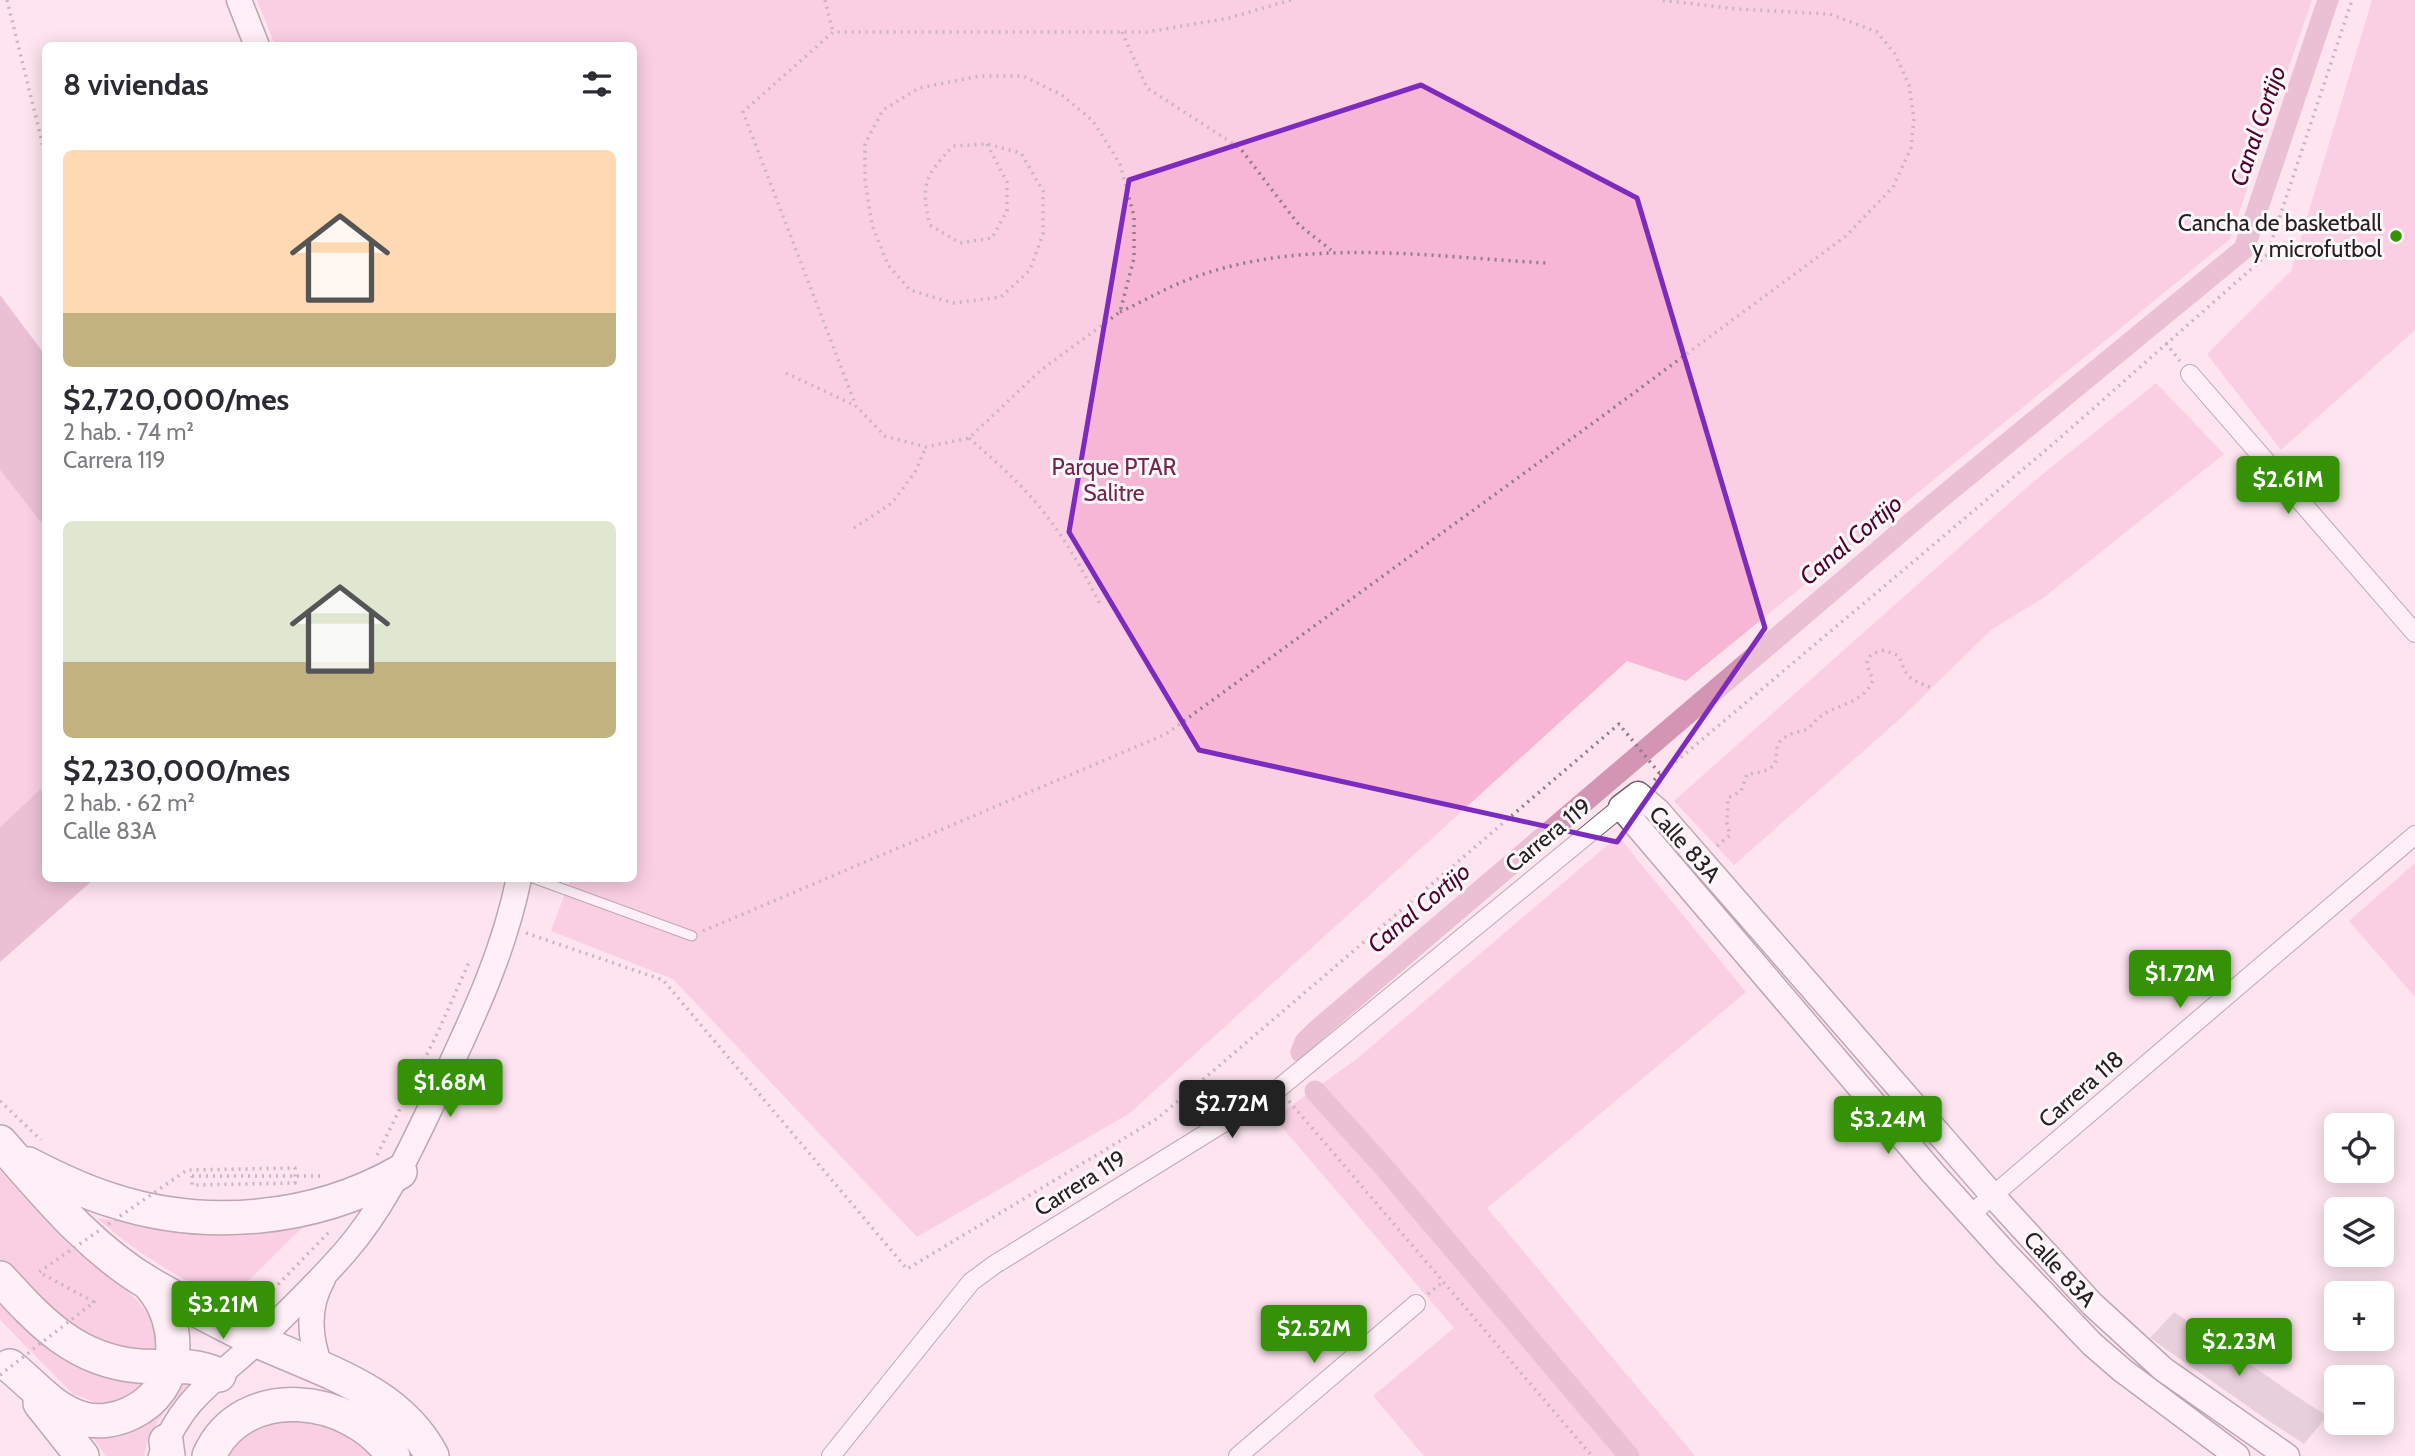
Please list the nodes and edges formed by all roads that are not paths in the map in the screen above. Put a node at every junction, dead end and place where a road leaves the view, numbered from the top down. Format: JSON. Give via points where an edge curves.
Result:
{"nodes":[{"id":1,"x":239,"y":0,"type":"edge"},
{"id":2,"x":255,"y":42,"type":"edge"},
{"id":3,"x":2190,"y":374,"type":"dead end"},
{"id":4,"x":2415,"y":633,"type":"edge"},
{"id":5,"x":1621,"y":807,"type":"junction"},
{"id":6,"x":2415,"y":835,"type":"edge"},
{"id":7,"x":518,"y":882,"type":"edge"},
{"id":8,"x":544,"y":882,"type":"edge"},
{"id":9,"x":692,"y":936,"type":"road end"},
{"id":10,"x":7,"y":1149,"type":"edge"},
{"id":11,"x":400,"y":1172,"type":"junction"},
{"id":12,"x":1994,"y":1197,"type":"junction"},
{"id":13,"x":1970,"y":1215,"type":"junction"},
{"id":14,"x":327,"y":1272,"type":"junction"},
{"id":15,"x":0,"y":1278,"type":"edge"},
{"id":16,"x":148,"y":1283,"type":"junction"},
{"id":17,"x":1416,"y":1304,"type":"dead end"},
{"id":18,"x":258,"y":1341,"type":"junction"},
{"id":19,"x":3,"y":1365,"type":"edge"},
{"id":20,"x":171,"y":1366,"type":"junction"},
{"id":21,"x":321,"y":1368,"type":"junction"},
{"id":22,"x":219,"y":1375,"type":"junction"},
{"id":23,"x":2220,"y":1449,"type":"edge"},
{"id":24,"x":165,"y":1451,"type":"edge"},
{"id":25,"x":82,"y":1456,"type":"edge"},
{"id":26,"x":209,"y":1456,"type":"edge"},
{"id":27,"x":393,"y":1456,"type":"edge"},
{"id":28,"x":432,"y":1456,"type":"edge"},
{"id":29,"x":831,"y":1456,"type":"edge"},
{"id":30,"x":1238,"y":1456,"type":"edge"},
{"id":31,"x":2237,"y":1456,"type":"edge"},
{"id":32,"x":2287,"y":1456,"type":"edge"}],
"edges":[{"from":1,"to":2,"type":"street"},
{"from":3,"to":4,"type":"street"},
{"from":5,"to":12,"type":"street","name":"Calle 83A","via":[[1638,794],[1658,811]]},
{"from":5,"to":13,"type":"street","name":"Calle 83A"},
{"from":5,"to":29,"type":"street","name":"Carrera 119","via":[[1278,1089],[971,1282]]},
{"from":6,"to":12,"type":"street","name":"Carrera 118"},
{"from":7,"to":11,"type":"street","via":[[508,927],[485,988]]},
{"from":8,"to":9,"type":"lane"},
{"from":10,"to":11,"type":"highway","via":[[79,1189],[182,1215],[252,1217],[322,1205],[342,1185]]},
{"from":10,"to":16,"type":"highway","via":[[79,1230]]},
{"from":11,"to":14,"type":"street","via":[[357,1238]]},
{"from":12,"to":13,"type":"street","name":"Carrera 118"},
{"from":12,"to":32,"type":"street","name":"Calle 83A","via":[[2124,1336]]},
{"from":13,"to":23,"type":"street","name":"Calle 83A","via":[[2092,1343]]},
{"from":14,"to":18,"type":"street"},
{"from":14,"to":21,"type":"street","via":[[311,1317]]},
{"from":15,"to":20,"type":"highway","via":[[41,1322],[75,1347],[122,1363]]},
{"from":16,"to":18,"type":"highway"},
{"from":16,"to":20,"type":"highway","via":[[171,1321]]},
{"from":17,"to":30,"type":"street"},
{"from":18,"to":21,"type":"highway"},
{"from":18,"to":22,"type":"street"},
{"from":19,"to":20,"type":"highway","via":[[28,1380],[54,1406],[88,1420],[124,1417],[140,1409],[165,1383]]},
{"from":19,"to":25,"type":"highway"},
{"from":20,"to":22,"type":"highway","via":[[194,1366]]},
{"from":21,"to":28,"type":"highway","via":[[394,1409]]},
{"from":22,"to":24,"type":"street","via":[[179,1415]]},
{"from":23,"to":31,"type":"street","name":"Calle 83A"},
{"from":26,"to":27,"type":"highway","via":[[242,1417],[268,1406],[292,1405],[338,1412],[360,1424]]}]}
